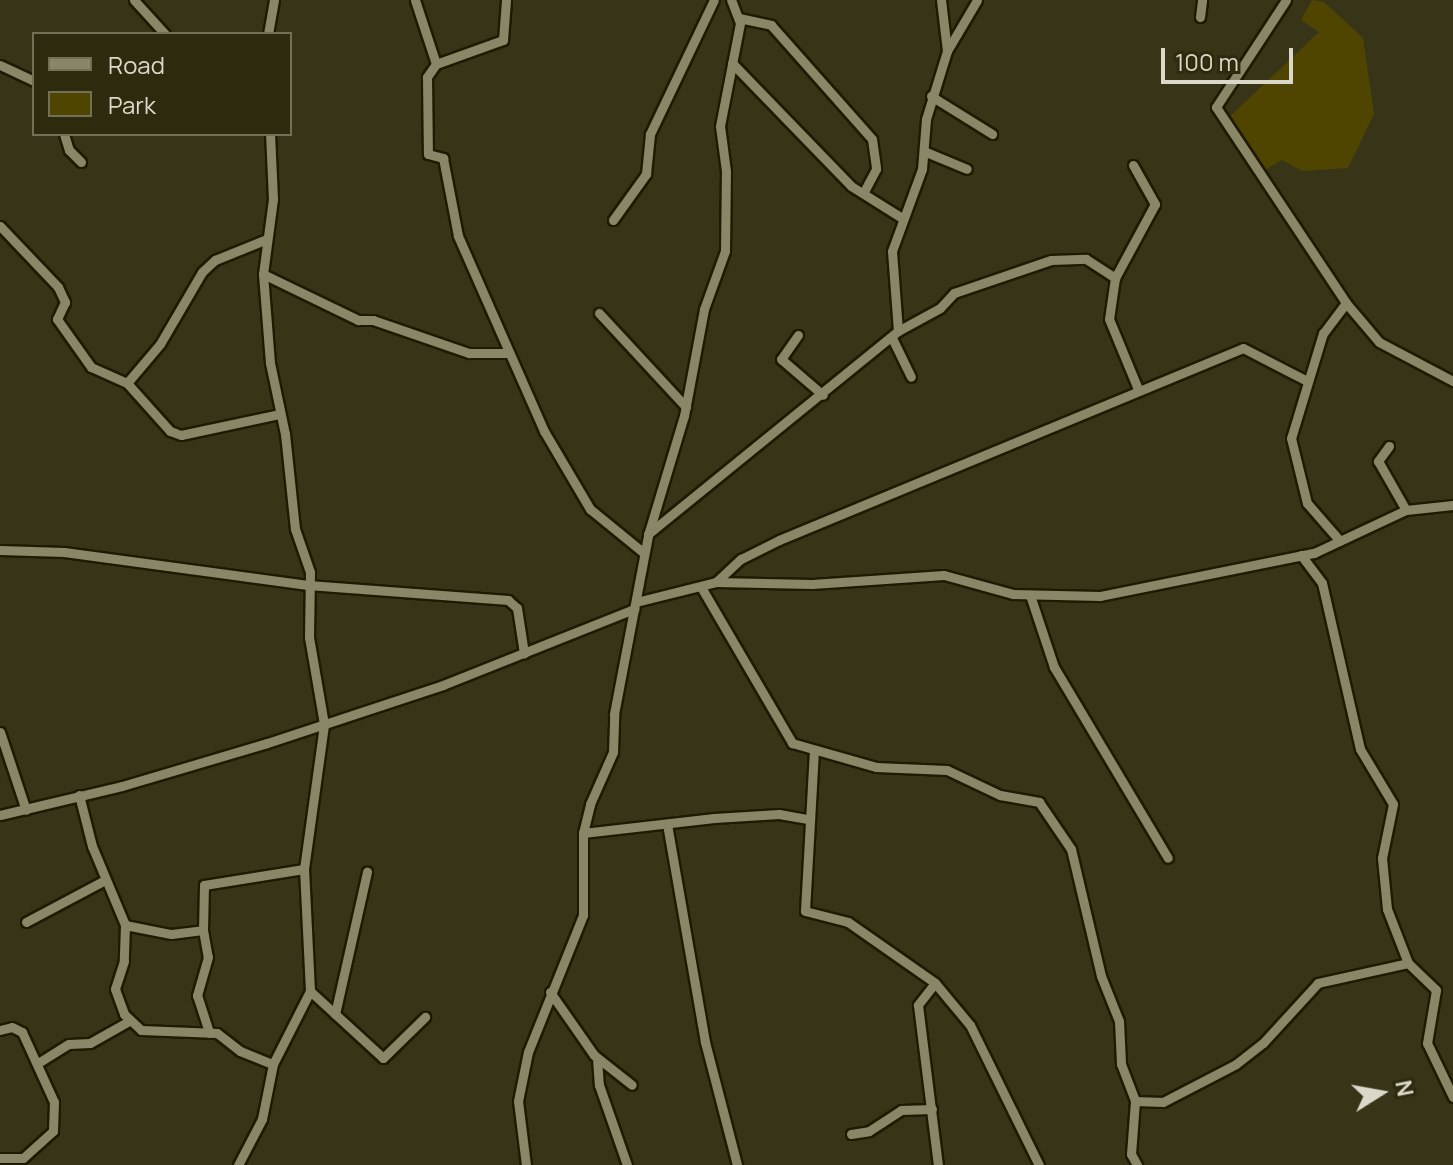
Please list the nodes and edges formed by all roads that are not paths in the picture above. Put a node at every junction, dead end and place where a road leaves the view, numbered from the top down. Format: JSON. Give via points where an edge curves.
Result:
{"nodes":[{"id":1,"x":134,"y":0,"type":"edge"},
{"id":2,"x":274,"y":0,"type":"edge"},
{"id":3,"x":415,"y":0,"type":"edge"},
{"id":4,"x":506,"y":0,"type":"edge"},
{"id":5,"x":714,"y":0,"type":"edge"},
{"id":6,"x":731,"y":0,"type":"edge"},
{"id":7,"x":941,"y":0,"type":"edge"},
{"id":8,"x":977,"y":0,"type":"edge"},
{"id":9,"x":1202,"y":0,"type":"edge"},
{"id":10,"x":1286,"y":0,"type":"edge"},
{"id":11,"x":1200,"y":17,"type":"dead end"},
{"id":12,"x":739,"y":18,"type":"junction"},
{"id":13,"x":163,"y":32,"type":"edge"},
{"id":14,"x":268,"y":32,"type":"edge"},
{"id":15,"x":947,"y":51,"type":"junction"},
{"id":16,"x":732,"y":63,"type":"junction"},
{"id":17,"x":436,"y":64,"type":"junction"},
{"id":18,"x":0,"y":65,"type":"edge"},
{"id":19,"x":32,"y":80,"type":"edge"},
{"id":20,"x":931,"y":96,"type":"junction"},
{"id":21,"x":992,"y":134,"type":"dead end"},
{"id":22,"x":65,"y":136,"type":"edge"},
{"id":23,"x":270,"y":136,"type":"edge"},
{"id":24,"x":926,"y":152,"type":"junction"},
{"id":25,"x":81,"y":162,"type":"dead end"},
{"id":26,"x":1133,"y":165,"type":"dead end"},
{"id":27,"x":967,"y":169,"type":"dead end"},
{"id":28,"x":863,"y":193,"type":"junction"},
{"id":29,"x":902,"y":218,"type":"junction"},
{"id":30,"x":613,"y":220,"type":"dead end"},
{"id":31,"x":0,"y":226,"type":"edge"},
{"id":32,"x":267,"y":239,"type":"junction"},
{"id":33,"x":263,"y":274,"type":"junction"},
{"id":34,"x":1115,"y":278,"type":"junction"},
{"id":35,"x":1346,"y":303,"type":"junction"},
{"id":36,"x":599,"y":313,"type":"dead end"},
{"id":37,"x":798,"y":335,"type":"dead end"},
{"id":38,"x":895,"y":335,"type":"junction"},
{"id":39,"x":508,"y":353,"type":"junction"},
{"id":40,"x":911,"y":377,"type":"dead end"},
{"id":41,"x":1305,"y":380,"type":"junction"},
{"id":42,"x":1453,"y":381,"type":"edge"},
{"id":43,"x":127,"y":383,"type":"junction"},
{"id":44,"x":1138,"y":389,"type":"junction"},
{"id":45,"x":823,"y":395,"type":"junction"},
{"id":46,"x":686,"y":407,"type":"junction"},
{"id":47,"x":279,"y":414,"type":"junction"},
{"id":48,"x":1389,"y":446,"type":"dead end"},
{"id":49,"x":1453,"y":505,"type":"edge"},
{"id":50,"x":1406,"y":510,"type":"junction"},
{"id":51,"x":648,"y":535,"type":"junction"},
{"id":52,"x":1340,"y":541,"type":"junction"},
{"id":53,"x":0,"y":550,"type":"edge"},
{"id":54,"x":644,"y":553,"type":"junction"},
{"id":55,"x":1301,"y":555,"type":"junction"},
{"id":56,"x":716,"y":582,"type":"junction"},
{"id":57,"x":308,"y":585,"type":"junction"},
{"id":58,"x":701,"y":587,"type":"junction"},
{"id":59,"x":1030,"y":595,"type":"junction"},
{"id":60,"x":635,"y":606,"type":"junction"},
{"id":61,"x":524,"y":653,"type":"junction"},
{"id":62,"x":324,"y":724,"type":"junction"},
{"id":63,"x":0,"y":732,"type":"edge"},
{"id":64,"x":814,"y":750,"type":"junction"},
{"id":65,"x":79,"y":795,"type":"junction"},
{"id":66,"x":26,"y":810,"type":"junction"},
{"id":67,"x":0,"y":815,"type":"edge"},
{"id":68,"x":807,"y":819,"type":"junction"},
{"id":69,"x":667,"y":824,"type":"junction"},
{"id":70,"x":583,"y":833,"type":"junction"},
{"id":71,"x":1168,"y":858,"type":"dead end"},
{"id":72,"x":304,"y":869,"type":"junction"},
{"id":73,"x":367,"y":872,"type":"dead end"},
{"id":74,"x":105,"y":880,"type":"junction"},
{"id":75,"x":26,"y":922,"type":"dead end"},
{"id":76,"x":125,"y":925,"type":"junction"},
{"id":77,"x":203,"y":930,"type":"junction"},
{"id":78,"x":1408,"y":963,"type":"junction"},
{"id":79,"x":935,"y":983,"type":"junction"},
{"id":80,"x":310,"y":991,"type":"junction"},
{"id":81,"x":550,"y":992,"type":"junction"},
{"id":82,"x":335,"y":1014,"type":"junction"},
{"id":83,"x":425,"y":1017,"type":"dead end"},
{"id":84,"x":129,"y":1021,"type":"junction"},
{"id":85,"x":0,"y":1030,"type":"edge"},
{"id":86,"x":209,"y":1033,"type":"junction"},
{"id":87,"x":597,"y":1058,"type":"junction"},
{"id":88,"x":38,"y":1063,"type":"junction"},
{"id":89,"x":273,"y":1064,"type":"junction"},
{"id":90,"x":632,"y":1085,"type":"dead end"},
{"id":91,"x":1453,"y":1097,"type":"edge"},
{"id":92,"x":1135,"y":1101,"type":"junction"},
{"id":93,"x":932,"y":1109,"type":"junction"},
{"id":94,"x":851,"y":1134,"type":"dead end"},
{"id":95,"x":0,"y":1158,"type":"edge"},
{"id":96,"x":238,"y":1165,"type":"edge"},
{"id":97,"x":526,"y":1165,"type":"edge"},
{"id":98,"x":627,"y":1165,"type":"edge"},
{"id":99,"x":737,"y":1165,"type":"edge"},
{"id":100,"x":938,"y":1165,"type":"edge"},
{"id":101,"x":1039,"y":1165,"type":"edge"},
{"id":102,"x":1137,"y":1165,"type":"edge"}],
"edges":[{"from":1,"to":13,"type":"street"},
{"from":2,"to":14,"type":"street"},
{"from":3,"to":17,"type":"street"},
{"from":4,"to":17,"type":"street","via":[[503,40]]},
{"from":5,"to":30,"type":"street","via":[[650,134],[646,174]]},
{"from":6,"to":12,"type":"street"},
{"from":7,"to":15,"type":"street"},
{"from":8,"to":15,"type":"street"},
{"from":9,"to":11,"type":"street"},
{"from":10,"to":35,"type":"street","via":[[1216,107]]},
{"from":12,"to":16,"type":"street"},
{"from":12,"to":28,"type":"street","via":[[771,25],[872,139],[876,169]]},
{"from":15,"to":20,"type":"street"},
{"from":16,"to":28,"type":"street","via":[[834,170]]},
{"from":16,"to":46,"type":"street","via":[[720,126],[726,171],[725,251],[704,309]]},
{"from":17,"to":39,"type":"street","via":[[427,77],[428,154],[443,158],[458,236]]},
{"from":18,"to":19,"type":"street"},
{"from":20,"to":21,"type":"street"},
{"from":20,"to":24,"type":"street"},
{"from":22,"to":25,"type":"street","via":[[73,157]]},
{"from":23,"to":32,"type":"street","via":[[273,199]]},
{"from":24,"to":27,"type":"street"},
{"from":24,"to":29,"type":"street"},
{"from":26,"to":34,"type":"street","via":[[1155,204]]},
{"from":28,"to":29,"type":"street"},
{"from":29,"to":38,"type":"street","via":[[892,257]]},
{"from":31,"to":43,"type":"street","via":[[58,287],[65,302],[57,319],[91,367]]},
{"from":32,"to":33,"type":"street"},
{"from":32,"to":43,"type":"street","via":[[215,260],[202,272],[160,344]]},
{"from":33,"to":39,"type":"street","via":[[358,320],[373,320],[469,353]]},
{"from":33,"to":47,"type":"street"},
{"from":34,"to":38,"type":"street","via":[[1086,259],[1051,260],[954,293],[940,308]]},
{"from":34,"to":44,"type":"street","via":[[1111,329]]},
{"from":35,"to":41,"type":"street","via":[[1323,333]]},
{"from":35,"to":42,"type":"street","via":[[1379,342]]},
{"from":36,"to":46,"type":"street"},
{"from":37,"to":45,"type":"street","via":[[781,359]]},
{"from":38,"to":40,"type":"street"},
{"from":38,"to":45,"type":"street"},
{"from":39,"to":54,"type":"street","via":[[536,417],[590,509]]},
{"from":41,"to":44,"type":"street","via":[[1243,348]]},
{"from":41,"to":52,"type":"street","via":[[1292,427],[1293,453],[1307,503]]},
{"from":43,"to":47,"type":"street","via":[[170,431],[181,435]]},
{"from":44,"to":56,"type":"street","via":[[779,540],[741,559]]},
{"from":45,"to":51,"type":"street"},
{"from":46,"to":51,"type":"street"},
{"from":47,"to":57,"type":"street"},
{"from":48,"to":50,"type":"street","via":[[1378,461]]},
{"from":49,"to":50,"type":"street"},
{"from":50,"to":52,"type":"street"},
{"from":51,"to":54,"type":"street"},
{"from":52,"to":55,"type":"street"},
{"from":53,"to":57,"type":"street","via":[[64,552]]},
{"from":54,"to":60,"type":"street"},
{"from":55,"to":59,"type":"street","via":[[1100,596]]},
{"from":55,"to":78,"type":"street","via":[[1322,583],[1360,749],[1393,804],[1382,858],[1387,909]]},
{"from":56,"to":58,"type":"street"},
{"from":56,"to":59,"type":"street","via":[[812,584],[944,575]]},
{"from":57,"to":61,"type":"street","via":[[508,600],[517,608]]},
{"from":57,"to":62,"type":"street","via":[[309,637]]},
{"from":58,"to":60,"type":"street"},
{"from":58,"to":64,"type":"street","via":[[789,739]]},
{"from":59,"to":71,"type":"street","via":[[1054,667]]},
{"from":60,"to":61,"type":"street"},
{"from":60,"to":70,"type":"street","via":[[614,714],[613,752]]},
{"from":61,"to":62,"type":"street"},
{"from":62,"to":65,"type":"street"},
{"from":62,"to":72,"type":"street"},
{"from":63,"to":66,"type":"street"},
{"from":64,"to":68,"type":"street"},
{"from":64,"to":92,"type":"street","via":[[876,767],[947,770],[1000,795],[1039,802],[1073,856],[1101,976],[1119,1021],[1121,1064]]},
{"from":65,"to":66,"type":"street"},
{"from":65,"to":74,"type":"street"},
{"from":66,"to":67,"type":"street"},
{"from":68,"to":69,"type":"street","via":[[779,814]]},
{"from":68,"to":79,"type":"street","via":[[805,911],[848,922]]},
{"from":69,"to":70,"type":"street"},
{"from":69,"to":99,"type":"street","via":[[703,1031]]},
{"from":70,"to":81,"type":"street","via":[[583,915]]},
{"from":72,"to":77,"type":"street","via":[[204,885]]},
{"from":72,"to":80,"type":"street"},
{"from":73,"to":82,"type":"street"},
{"from":74,"to":75,"type":"street"},
{"from":74,"to":76,"type":"street"},
{"from":76,"to":77,"type":"street","via":[[171,934]]},
{"from":76,"to":84,"type":"street","via":[[115,998]]},
{"from":77,"to":86,"type":"street","via":[[208,957],[197,995]]},
{"from":78,"to":91,"type":"street","via":[[1436,990],[1427,1043]]},
{"from":78,"to":92,"type":"street","via":[[1318,983],[1263,1043],[1236,1064],[1163,1102]]},
{"from":79,"to":93,"type":"street","via":[[918,1005]]},
{"from":79,"to":101,"type":"street","via":[[970,1025]]},
{"from":80,"to":82,"type":"street"},
{"from":80,"to":89,"type":"street"},
{"from":81,"to":87,"type":"street"},
{"from":81,"to":97,"type":"street","via":[[528,1052],[518,1101]]},
{"from":82,"to":83,"type":"street","via":[[383,1058]]},
{"from":84,"to":86,"type":"street","via":[[141,1030]]},
{"from":84,"to":88,"type":"street","via":[[90,1043],[69,1044]]},
{"from":85,"to":88,"type":"street","via":[[12,1027],[22,1032]]},
{"from":86,"to":89,"type":"street"},
{"from":87,"to":90,"type":"street"},
{"from":87,"to":98,"type":"street","via":[[599,1085]]},
{"from":88,"to":95,"type":"street","via":[[54,1102],[53,1131],[23,1158]]},
{"from":89,"to":96,"type":"street","via":[[262,1119]]},
{"from":92,"to":102,"type":"street","via":[[1131,1154]]},
{"from":93,"to":94,"type":"street","via":[[901,1110],[869,1131]]},
{"from":93,"to":100,"type":"street"}]}
